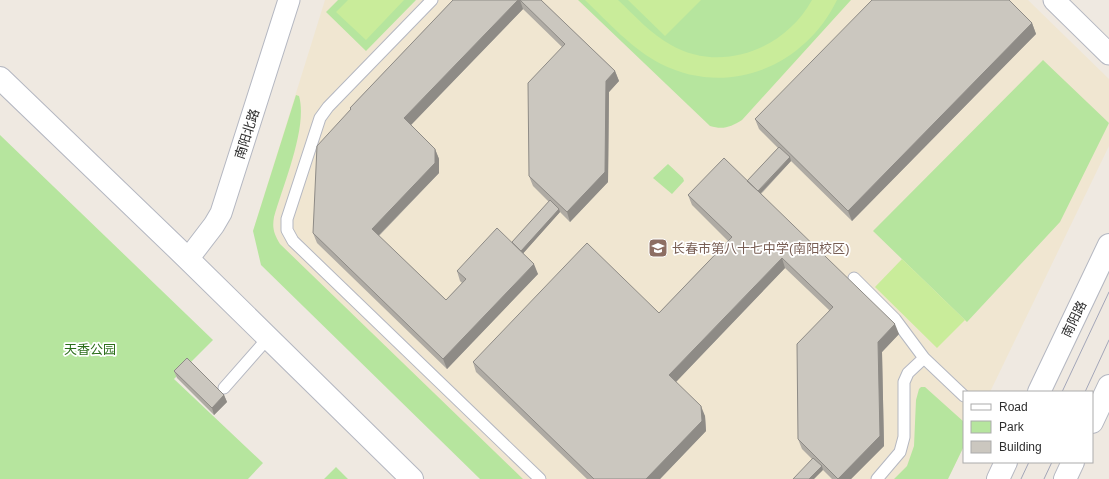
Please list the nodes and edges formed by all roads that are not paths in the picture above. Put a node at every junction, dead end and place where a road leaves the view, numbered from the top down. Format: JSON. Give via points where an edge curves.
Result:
{"nodes":[{"id":1,"x":289,"y":0,"type":"edge"},
{"id":2,"x":432,"y":0,"type":"edge"},
{"id":3,"x":1054,"y":0,"type":"edge"},
{"id":4,"x":1109,"y":54,"type":"edge"},
{"id":5,"x":0,"y":78,"type":"edge"},
{"id":6,"x":1109,"y":245,"type":"edge"},
{"id":7,"x":188,"y":259,"type":"junction"},
{"id":8,"x":854,"y":278,"type":"dead end"},
{"id":9,"x":268,"y":338,"type":"junction"},
{"id":10,"x":924,"y":358,"type":"junction"},
{"id":11,"x":1109,"y":386,"type":"edge"},
{"id":12,"x":224,"y":388,"type":"dead end"},
{"id":13,"x":1039,"y":391,"type":"edge"},
{"id":14,"x":963,"y":395,"type":"edge"},
{"id":15,"x":1093,"y":420,"type":"edge"},
{"id":16,"x":1006,"y":463,"type":"edge"},
{"id":17,"x":1073,"y":463,"type":"edge"},
{"id":18,"x":412,"y":479,"type":"edge"},
{"id":19,"x":540,"y":479,"type":"edge"},
{"id":20,"x":877,"y":479,"type":"edge"},
{"id":21,"x":998,"y":479,"type":"edge"},
{"id":22,"x":1065,"y":479,"type":"edge"}],
"edges":[{"from":1,"to":7,"type":"street","name":"南阳北路","via":[[221,213]]},
{"from":2,"to":19,"type":"lane","via":[[320,118],[287,219],[286,230],[293,241]]},
{"from":3,"to":4,"type":"street"},
{"from":5,"to":7,"type":"street"},
{"from":6,"to":13,"type":"street","name":"南阳路"},
{"from":7,"to":9,"type":"street"},
{"from":8,"to":10,"type":"lane","via":[[895,319]]},
{"from":9,"to":12,"type":"lane"},
{"from":9,"to":18,"type":"street"},
{"from":10,"to":14,"type":"lane"},
{"from":10,"to":20,"type":"lane","via":[[908,373],[904,382],[904,437],[900,452]]},
{"from":11,"to":15,"type":"street"},
{"from":16,"to":21,"type":"street"},
{"from":17,"to":22,"type":"street"}]}
